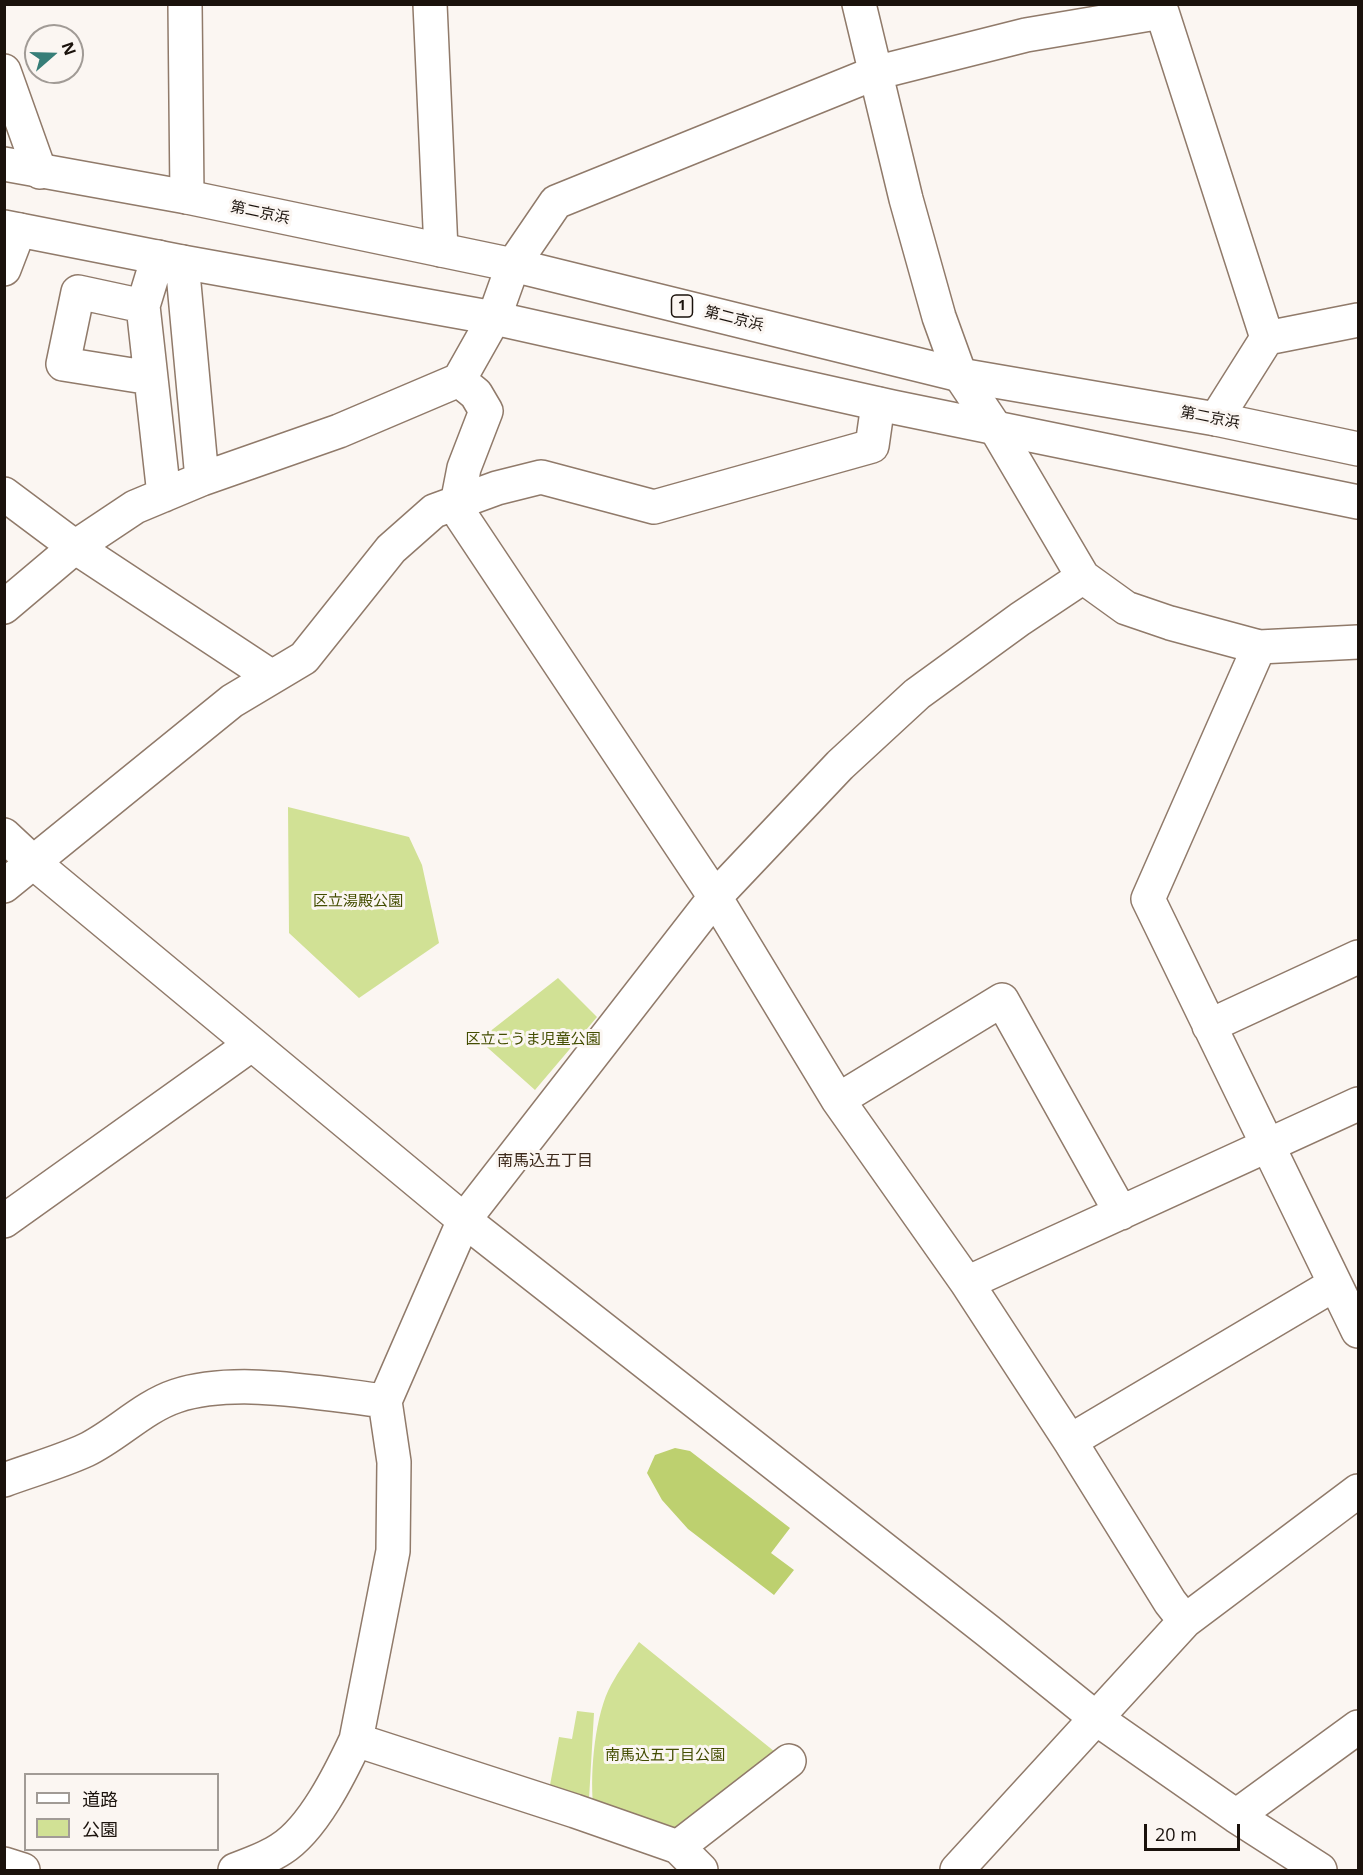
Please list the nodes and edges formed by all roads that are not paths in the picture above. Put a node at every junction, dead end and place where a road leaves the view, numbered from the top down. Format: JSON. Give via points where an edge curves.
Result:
{"nodes":[{"id":1,"x":185,"y":4,"type":"edge"},
{"id":2,"x":430,"y":4,"type":"edge"},
{"id":3,"x":860,"y":4,"type":"edge"},
{"id":4,"x":4,"y":71,"type":"edge"},
{"id":5,"x":875,"y":73,"type":"junction"},
{"id":6,"x":4,"y":164,"type":"edge"},
{"id":7,"x":40,"y":172,"type":"junction"},
{"id":8,"x":187,"y":197,"type":"junction"},
{"id":9,"x":12,"y":229,"type":"edge"},
{"id":10,"x":441,"y":250,"type":"junction"},
{"id":11,"x":170,"y":259,"type":"junction"},
{"id":12,"x":513,"y":265,"type":"junction"},
{"id":13,"x":4,"y":269,"type":"edge"},
{"id":14,"x":144,"y":306,"type":"junction"},
{"id":15,"x":494,"y":318,"type":"junction"},
{"id":16,"x":1359,"y":320,"type":"edge"},
{"id":17,"x":1267,"y":338,"type":"junction"},
{"id":18,"x":960,"y":375,"type":"junction"},
{"id":19,"x":152,"y":378,"type":"junction"},
{"id":20,"x":459,"y":380,"type":"junction"},
{"id":21,"x":878,"y":404,"type":"junction"},
{"id":22,"x":1216,"y":419,"type":"junction"},
{"id":23,"x":996,"y":429,"type":"junction"},
{"id":24,"x":1359,"y":449,"type":"edge"},
{"id":25,"x":202,"y":479,"type":"junction"},
{"id":26,"x":4,"y":494,"type":"edge"},
{"id":27,"x":164,"y":495,"type":"junction"},
{"id":28,"x":1359,"y":502,"type":"edge"},
{"id":29,"x":458,"y":504,"type":"junction"},
{"id":30,"x":75,"y":547,"type":"junction"},
{"id":31,"x":1083,"y":577,"type":"junction"},
{"id":32,"x":4,"y":607,"type":"edge"},
{"id":33,"x":1359,"y":642,"type":"edge"},
{"id":34,"x":1259,"y":647,"type":"junction"},
{"id":35,"x":272,"y":676,"type":"junction"},
{"id":36,"x":4,"y":835,"type":"edge"},
{"id":37,"x":34,"y":863,"type":"junction"},
{"id":38,"x":4,"y":886,"type":"edge"},
{"id":39,"x":715,"y":897,"type":"junction"},
{"id":40,"x":1359,"y":957,"type":"edge"},
{"id":41,"x":1209,"y":1026,"type":"junction"},
{"id":42,"x":252,"y":1044,"type":"junction"},
{"id":43,"x":838,"y":1100,"type":"junction"},
{"id":44,"x":1359,"y":1104,"type":"edge"},
{"id":45,"x":1268,"y":1146,"type":"junction"},
{"id":46,"x":1121,"y":1213,"type":"junction"},
{"id":47,"x":464,"y":1220,"type":"junction"},
{"id":48,"x":4,"y":1221,"type":"edge"},
{"id":49,"x":967,"y":1283,"type":"junction"},
{"id":50,"x":1335,"y":1284,"type":"junction"},
{"id":51,"x":1359,"y":1331,"type":"edge"},
{"id":52,"x":385,"y":1401,"type":"junction"},
{"id":53,"x":1070,"y":1441,"type":"junction"},
{"id":54,"x":4,"y":1480,"type":"edge"},
{"id":55,"x":1359,"y":1491,"type":"edge"},
{"id":56,"x":1185,"y":1621,"type":"junction"},
{"id":57,"x":1097,"y":1719,"type":"junction"},
{"id":58,"x":1359,"y":1727,"type":"edge"},
{"id":59,"x":356,"y":1740,"type":"junction"},
{"id":60,"x":789,"y":1761,"type":"dead end"},
{"id":61,"x":1236,"y":1816,"type":"junction"},
{"id":62,"x":678,"y":1847,"type":"junction"},
{"id":63,"x":4,"y":1864,"type":"edge"},
{"id":64,"x":23,"y":1870,"type":"edge"},
{"id":65,"x":235,"y":1870,"type":"edge"},
{"id":66,"x":701,"y":1870,"type":"edge"},
{"id":67,"x":957,"y":1870,"type":"edge"},
{"id":68,"x":1320,"y":1870,"type":"edge"}],
"edges":[{"from":1,"to":8,"type":"main road"},
{"from":2,"to":10,"type":"main road"},
{"from":3,"to":5,"type":"main road"},
{"from":4,"to":7,"type":"main road"},
{"from":5,"to":12,"type":"main road","via":[[556,202]]},
{"from":5,"to":17,"type":"main road","via":[[1026,35],[1162,12]]},
{"from":5,"to":18,"type":"main road","via":[[939,317]]},
{"from":6,"to":7,"type":"main road","name":"第二京浜","number":"1"},
{"from":7,"to":8,"type":"main road","name":"第二京浜","number":"1"},
{"from":8,"to":10,"type":"main road","name":"第二京浜","number":"1"},
{"from":9,"to":11,"type":"main road"},
{"from":9,"to":13,"type":"main road"},
{"from":10,"to":12,"type":"main road","name":"第二京浜","number":"1"},
{"from":11,"to":14,"type":"main road"},
{"from":11,"to":15,"type":"main road"},
{"from":11,"to":25,"type":"main road"},
{"from":12,"to":15,"type":"main road"},
{"from":12,"to":18,"type":"main road","name":"第二京浜","number":"1"},
{"from":14,"to":19,"type":"main road"},
{"from":14,"to":19,"type":"main road","via":[[78,292],[63,364]]},
{"from":15,"to":20,"type":"main road"},
{"from":15,"to":21,"type":"main road"},
{"from":16,"to":17,"type":"main road"},
{"from":17,"to":22,"type":"main road"},
{"from":18,"to":22,"type":"main road","name":"第二京浜","number":"1"},
{"from":18,"to":23,"type":"main road"},
{"from":19,"to":27,"type":"main road"},
{"from":20,"to":25,"type":"main road","via":[[339,431]]},
{"from":20,"to":29,"type":"main road","via":[[476,394],[486,411],[464,468]]},
{"from":21,"to":23,"type":"main road"},
{"from":21,"to":29,"type":"main road","via":[[872,446],[654,507],[541,477],[497,488]]},
{"from":22,"to":24,"type":"main road","name":"第二京浜","number":"1"},
{"from":23,"to":28,"type":"main road"},
{"from":23,"to":31,"type":"main road"},
{"from":25,"to":27,"type":"main road"},
{"from":26,"to":30,"type":"main road"},
{"from":27,"to":30,"type":"main road","via":[[135,507]]},
{"from":29,"to":35,"type":"main road","via":[[434,511],[391,549],[304,658]]},
{"from":29,"to":39,"type":"main road","via":[[462,517]]},
{"from":30,"to":32,"type":"main road"},
{"from":30,"to":35,"type":"main road"},
{"from":31,"to":34,"type":"main road","via":[[1126,608]]},
{"from":31,"to":39,"type":"main road","via":[[917,694],[840,765]]},
{"from":33,"to":34,"type":"main road"},
{"from":34,"to":41,"type":"main road","via":[[1149,898]]},
{"from":35,"to":37,"type":"main road","via":[[232,701]]},
{"from":36,"to":37,"type":"main road"},
{"from":37,"to":38,"type":"main road"},
{"from":37,"to":42,"type":"main road"},
{"from":39,"to":43,"type":"main road"},
{"from":39,"to":47,"type":"main road"},
{"from":40,"to":41,"type":"main road"},
{"from":41,"to":45,"type":"main road"},
{"from":42,"to":47,"type":"main road"},
{"from":42,"to":48,"type":"main road"},
{"from":43,"to":46,"type":"main road","via":[[1002,1000]]},
{"from":43,"to":49,"type":"main road"},
{"from":44,"to":45,"type":"main road"},
{"from":45,"to":46,"type":"main road"},
{"from":45,"to":50,"type":"main road"},
{"from":46,"to":49,"type":"main road"},
{"from":47,"to":52,"type":"main road"},
{"from":47,"to":57,"type":"main road"},
{"from":49,"to":53,"type":"main road"},
{"from":50,"to":51,"type":"main road"},
{"from":50,"to":53,"type":"main road"},
{"from":52,"to":54,"type":"main road","via":[[260,1388],[213,1389],[176,1396],[86,1450]]},
{"from":52,"to":59,"type":"main road","via":[[394,1462],[393,1551]]},
{"from":53,"to":56,"type":"main road"},
{"from":55,"to":56,"type":"main road"},
{"from":56,"to":57,"type":"main road"},
{"from":57,"to":61,"type":"main road"},
{"from":57,"to":67,"type":"main road"},
{"from":58,"to":61,"type":"main road"},
{"from":59,"to":62,"type":"main road"},
{"from":59,"to":65,"type":"main road","via":[[312,1821],[280,1851]]},
{"from":60,"to":62,"type":"main road"},
{"from":61,"to":68,"type":"main road"},
{"from":62,"to":66,"type":"main road"},
{"from":63,"to":64,"type":"main road"}]}
